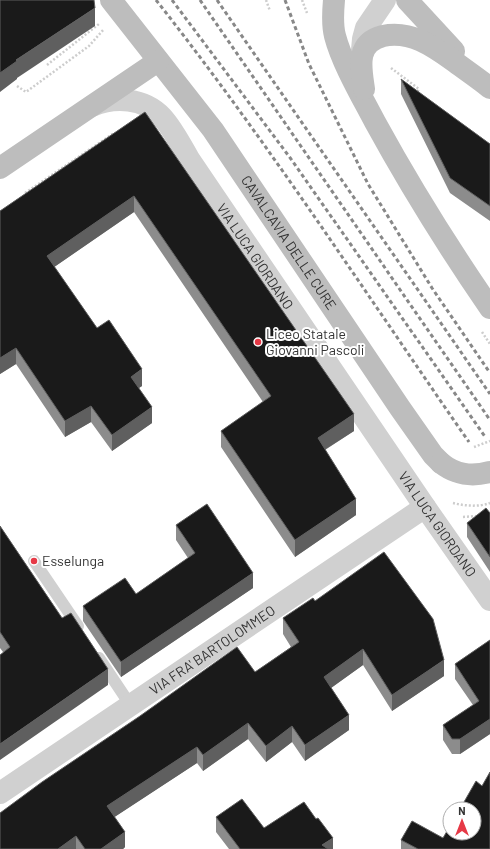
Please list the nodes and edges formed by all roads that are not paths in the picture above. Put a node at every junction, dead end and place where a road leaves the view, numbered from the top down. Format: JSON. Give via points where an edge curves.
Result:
{"nodes":[{"id":1,"x":112,"y":0,"type":"edge"},
{"id":2,"x":334,"y":0,"type":"edge"},
{"id":3,"x":385,"y":0,"type":"edge"},
{"id":4,"x":407,"y":0,"type":"edge"},
{"id":5,"x":158,"y":60,"type":"junction"},
{"id":6,"x":361,"y":60,"type":"junction"},
{"id":7,"x":486,"y":85,"type":"edge"},
{"id":8,"x":367,"y":106,"type":"junction"},
{"id":9,"x":88,"y":108,"type":"junction"},
{"id":10,"x":0,"y":168,"type":"edge"},
{"id":11,"x":490,"y":308,"type":"edge"},
{"id":12,"x":490,"y":472,"type":"edge"},
{"id":13,"x":425,"y":507,"type":"junction"},
{"id":14,"x":34,"y":561,"type":"dead end"},
{"id":15,"x":490,"y":600,"type":"edge"},
{"id":16,"x":131,"y":706,"type":"junction"},
{"id":17,"x":0,"y":793,"type":"edge"}],
"edges":[{"from":1,"to":5,"type":"main road","name":"CAVALCAVIA DELLE CURE"},
{"from":2,"to":8,"type":"main road","via":[[335,35]]},
{"from":3,"to":6,"type":"street","via":[[366,28]]},
{"from":4,"to":7,"type":"main road"},
{"from":5,"to":9,"type":"main road"},
{"from":5,"to":12,"type":"main road","name":"CAVALCAVIA DELLE CURE","bridge":true,"via":[[213,130],[433,455],[449,469],[464,475]]},
{"from":6,"to":7,"type":"main road","via":[[366,44],[372,40],[387,35],[402,35],[431,45]]},
{"from":6,"to":8,"type":"main road"},
{"from":8,"to":11,"type":"main road","via":[[421,204]]},
{"from":9,"to":10,"type":"main road"},
{"from":9,"to":13,"type":"street","name":"VIA LUCA GIORDANO","via":[[108,101],[135,102],[152,109],[167,123]]},
{"from":13,"to":15,"type":"street","name":"VIA LUCA GIORDANO"},
{"from":13,"to":16,"type":"street","name":"VIA FRA' BARTOLOMMEO"},
{"from":14,"to":16,"type":"lane"},
{"from":16,"to":17,"type":"street","name":"VIA FRA' BARTOLOMMEO"}]}
